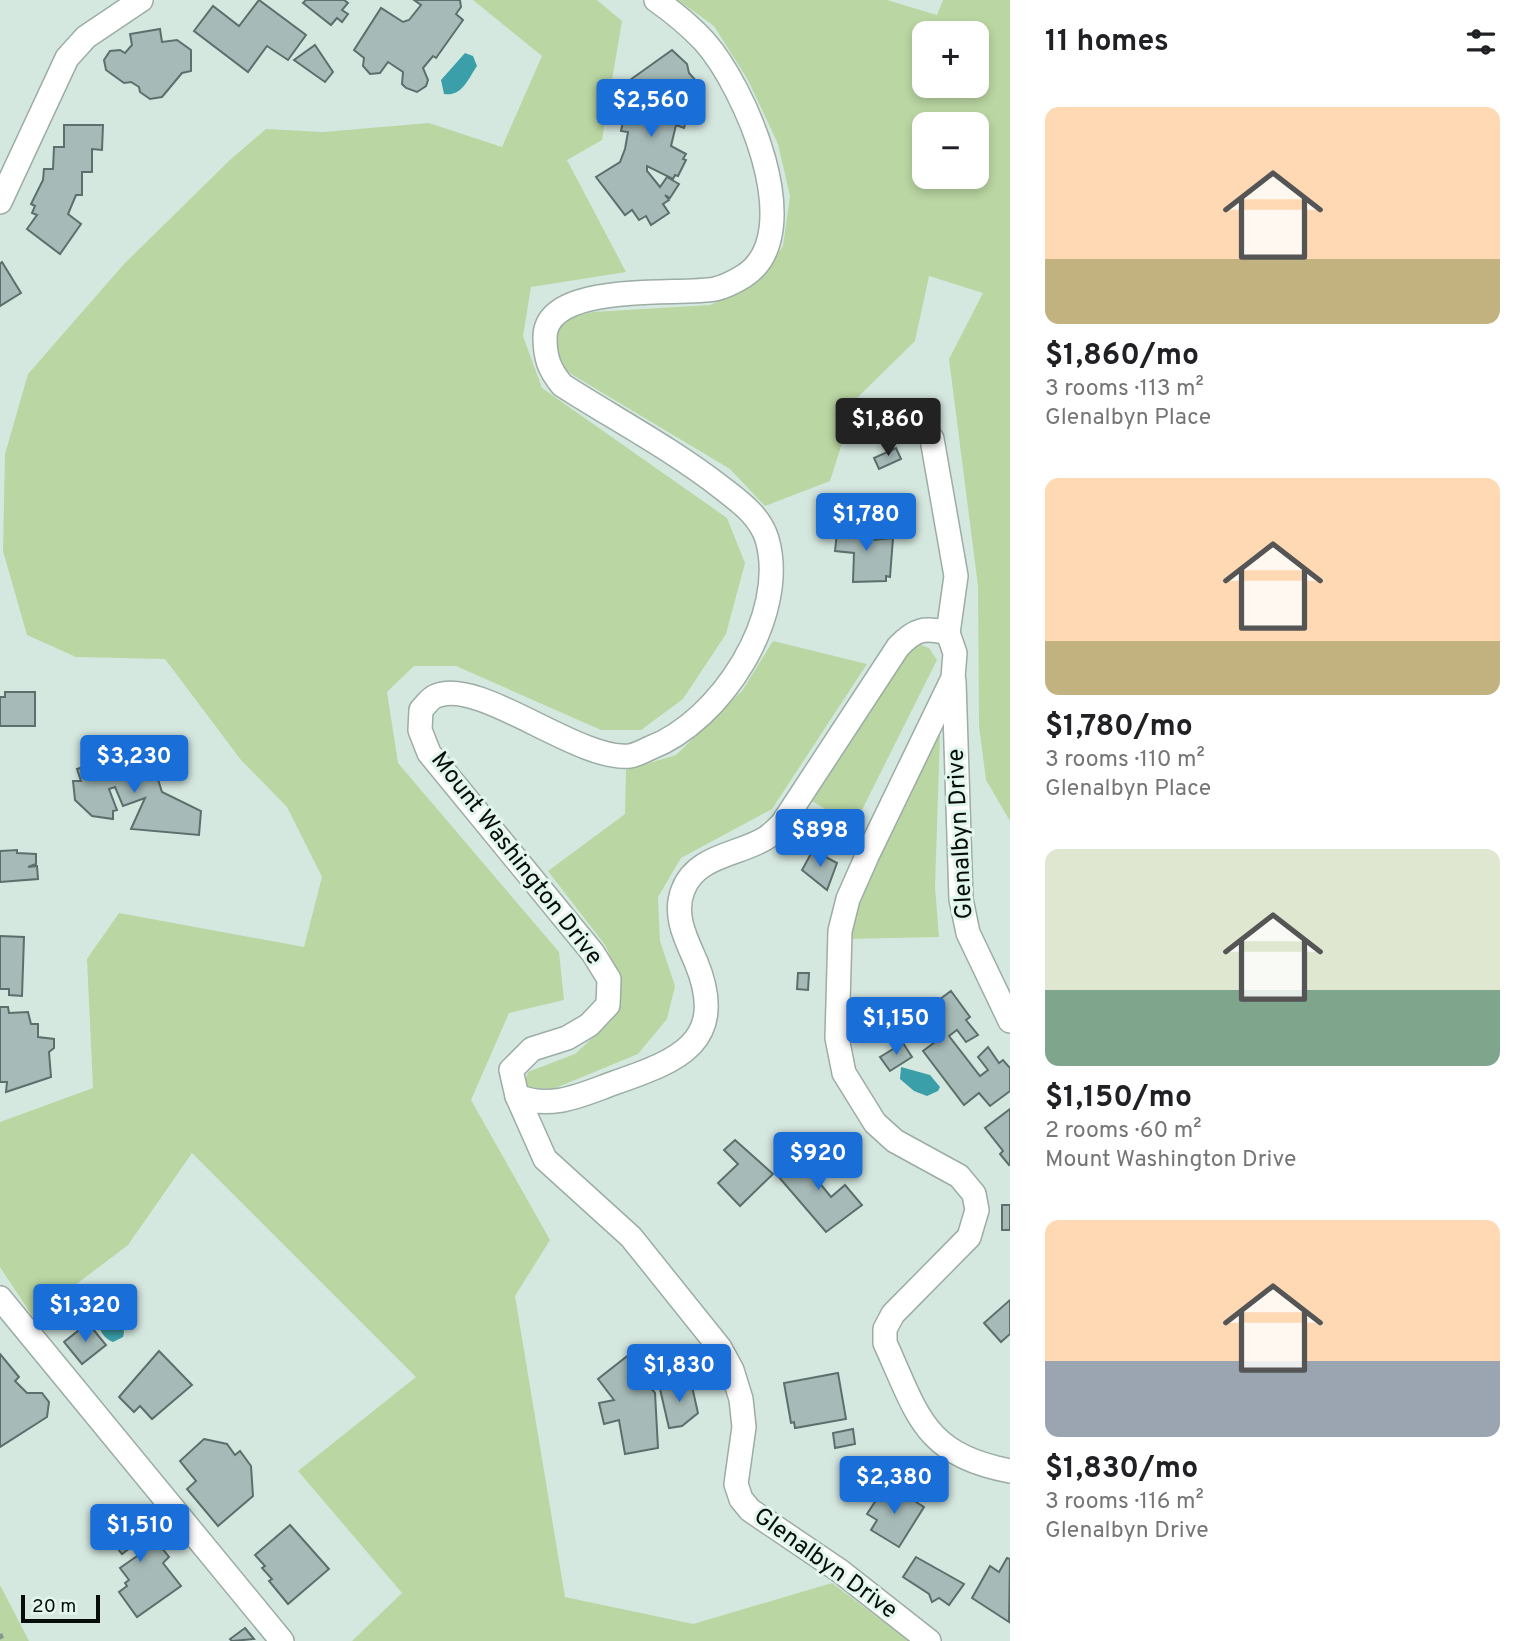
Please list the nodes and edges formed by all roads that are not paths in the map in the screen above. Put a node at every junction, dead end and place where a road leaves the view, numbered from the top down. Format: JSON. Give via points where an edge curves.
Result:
{"nodes":[{"id":1,"x":141,"y":0,"type":"edge"},
{"id":2,"x":656,"y":0,"type":"edge"},
{"id":3,"x":0,"y":202,"type":"edge"},
{"id":4,"x":932,"y":439,"type":"dead end"},
{"id":5,"x":948,"y":633,"type":"junction"},
{"id":6,"x":953,"y":678,"type":"junction"},
{"id":7,"x":1010,"y":1021,"type":"edge"},
{"id":8,"x":517,"y":1096,"type":"junction"},
{"id":9,"x":0,"y":1298,"type":"edge"},
{"id":10,"x":1010,"y":1471,"type":"edge"},
{"id":11,"x":282,"y":1641,"type":"edge"},
{"id":12,"x":929,"y":1641,"type":"edge"}],
"edges":[{"from":1,"to":3,"type":"street","via":[[86,37],[67,58]]},
{"from":2,"to":8,"type":"street","name":"Mount Washington Drive","via":[[706,43],[734,85],[771,176],[774,218],[766,249],[746,275],[717,289],[588,298],[559,309],[545,328],[548,369],[562,385],[704,474],[750,510],[766,536],[773,572],[757,635],[736,674],[698,720],[668,741],[630,756],[593,749],[452,693],[435,696],[421,710],[420,730],[429,753],[593,953],[609,979],[608,1005],[589,1025],[532,1049],[511,1070]]},
{"from":4,"to":5,"type":"street","via":[[956,576]]},
{"from":5,"to":6,"type":"street","via":[[955,653]]},
{"from":5,"to":8,"type":"street","via":[[925,627],[898,647],[782,824],[765,839],[720,856],[691,876],[682,891],[682,930],[701,976],[705,1011],[701,1032],[686,1053],[652,1070],[558,1102],[533,1102]]},
{"from":6,"to":7,"type":"street","name":"Glenalbyn Drive","via":[[961,899],[968,933]]},
{"from":6,"to":10,"type":"street","via":[[845,908],[840,931],[837,1038],[844,1073],[875,1123],[895,1141],[959,1176],[974,1194],[976,1220],[969,1237],[893,1314],[885,1329],[885,1343],[928,1430],[969,1462]]},
{"from":8,"to":12,"type":"street","name":"Glenalbyn Drive","via":[[545,1159],[631,1237],[732,1370],[744,1427],[736,1484],[741,1499]]},
{"from":9,"to":11,"type":"street"}]}
